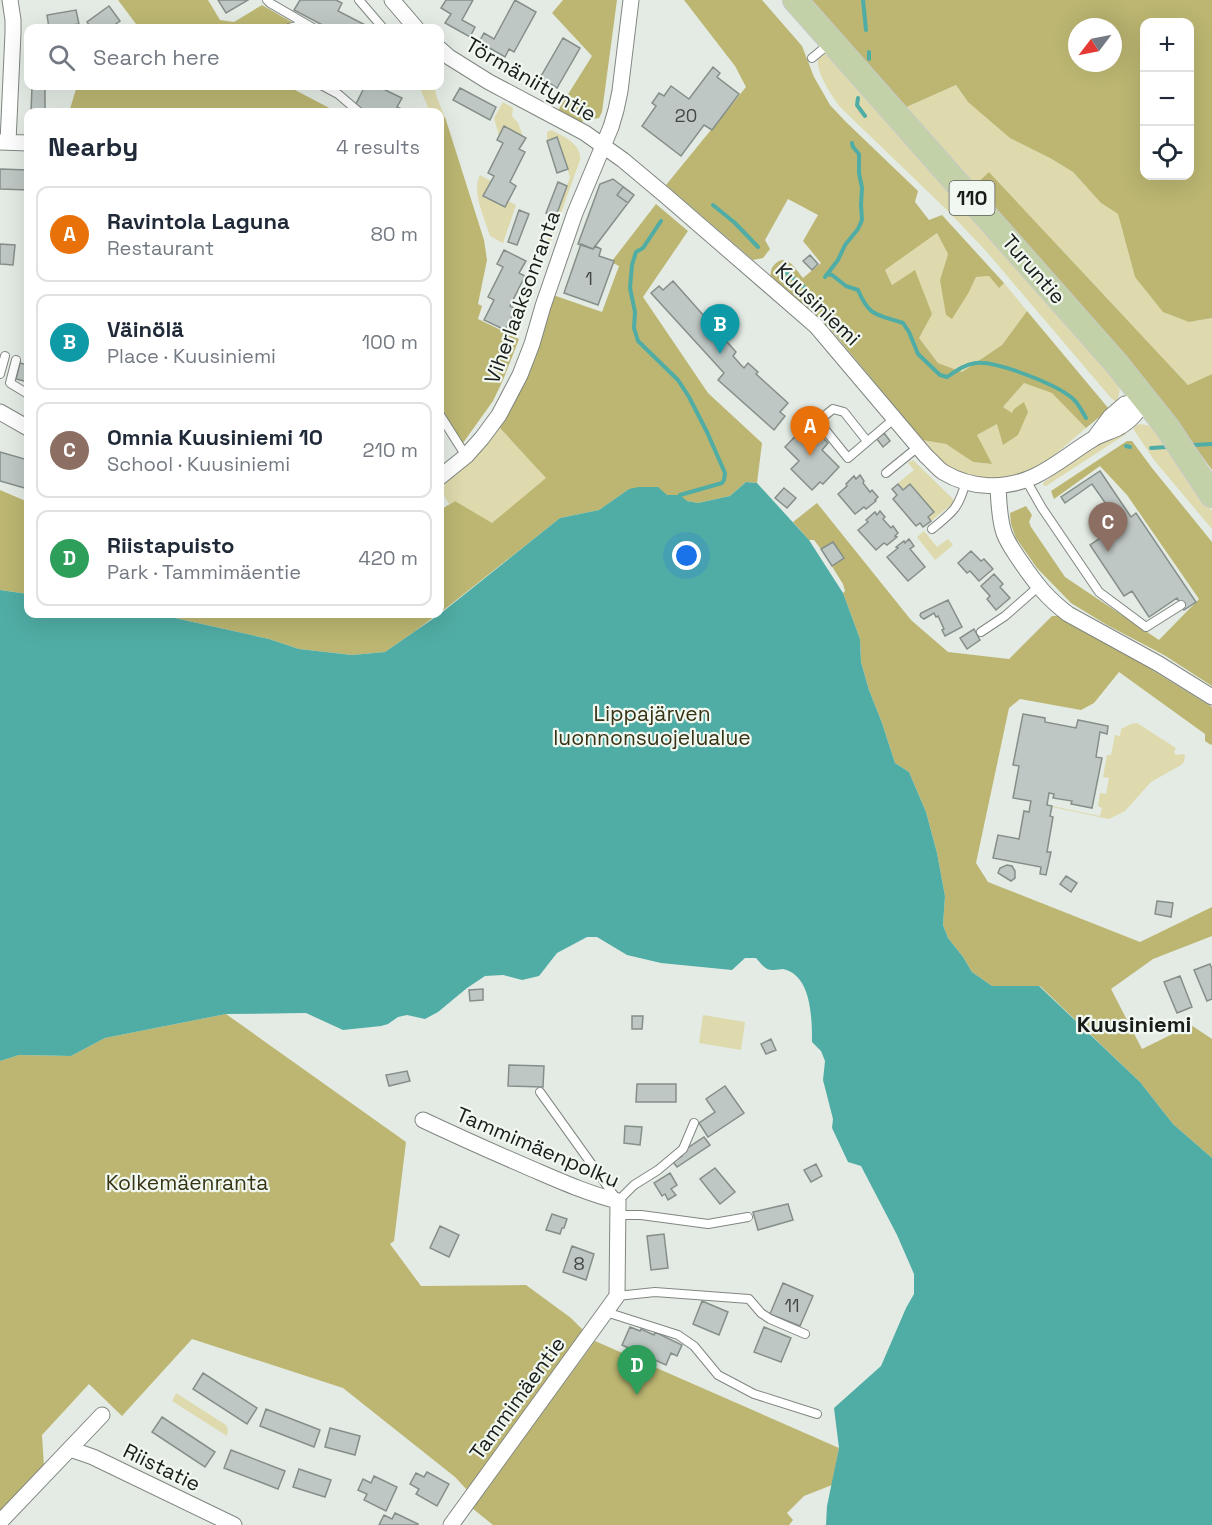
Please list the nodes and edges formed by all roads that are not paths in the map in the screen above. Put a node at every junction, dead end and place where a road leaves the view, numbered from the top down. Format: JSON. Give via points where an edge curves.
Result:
{"nodes":[{"id":1,"x":10,"y":0,"type":"edge"},
{"id":2,"x":267,"y":0,"type":"edge"},
{"id":3,"x":359,"y":0,"type":"edge"},
{"id":4,"x":392,"y":0,"type":"edge"},
{"id":5,"x":631,"y":0,"type":"edge"},
{"id":6,"x":795,"y":0,"type":"edge"},
{"id":7,"x":307,"y":24,"type":"edge"},
{"id":8,"x":380,"y":24,"type":"edge"},
{"id":9,"x":413,"y":24,"type":"edge"},
{"id":10,"x":832,"y":41,"type":"junction"},
{"id":11,"x":444,"y":53,"type":"edge"},
{"id":12,"x":812,"y":58,"type":"dead end"},
{"id":13,"x":330,"y":90,"type":"edge"},
{"id":14,"x":354,"y":108,"type":"edge"},
{"id":15,"x":4,"y":142,"type":"edge"},
{"id":16,"x":24,"y":143,"type":"edge"},
{"id":17,"x":603,"y":145,"type":"junction"},
{"id":18,"x":5,"y":356,"type":"dead end"},
{"id":19,"x":16,"y":360,"type":"dead end"},
{"id":20,"x":0,"y":374,"type":"edge"},
{"id":21,"x":24,"y":392,"type":"edge"},
{"id":22,"x":1146,"y":399,"type":"junction"},
{"id":23,"x":0,"y":412,"type":"edge"},
{"id":24,"x":895,"y":418,"type":"junction"},
{"id":25,"x":444,"y":421,"type":"edge"},
{"id":26,"x":24,"y":426,"type":"edge"},
{"id":27,"x":867,"y":441,"type":"junction"},
{"id":28,"x":918,"y":447,"type":"junction"},
{"id":29,"x":466,"y":456,"type":"junction"},
{"id":30,"x":886,"y":473,"type":"dead end"},
{"id":31,"x":444,"y":474,"type":"edge"},
{"id":32,"x":1026,"y":480,"type":"junction"},
{"id":33,"x":966,"y":481,"type":"junction"},
{"id":34,"x":998,"y":487,"type":"junction"},
{"id":35,"x":1212,"y":495,"type":"edge"},
{"id":36,"x":932,"y":529,"type":"dead end"},
{"id":37,"x":1038,"y":587,"type":"junction"},
{"id":38,"x":1181,"y":605,"type":"dead end"},
{"id":39,"x":981,"y":632,"type":"dead end"},
{"id":40,"x":1212,"y":697,"type":"edge"},
{"id":41,"x":540,"y":1092,"type":"dead end"},
{"id":42,"x":423,"y":1120,"type":"dead end"},
{"id":43,"x":694,"y":1123,"type":"dead end"},
{"id":44,"x":618,"y":1208,"type":"junction"},
{"id":45,"x":748,"y":1217,"type":"dead end"},
{"id":46,"x":617,"y":1296,"type":"junction"},
{"id":47,"x":606,"y":1312,"type":"junction"},
{"id":48,"x":805,"y":1334,"type":"dead end"},
{"id":49,"x":817,"y":1414,"type":"dead end"},
{"id":50,"x":102,"y":1415,"type":"dead end"},
{"id":51,"x":70,"y":1449,"type":"junction"},
{"id":52,"x":0,"y":1522,"type":"edge"},
{"id":53,"x":234,"y":1525,"type":"edge"},
{"id":54,"x":451,"y":1525,"type":"edge"}],
"edges":[{"from":1,"to":15,"type":"street","via":[[14,33]]},
{"from":2,"to":7,"type":"lane"},
{"from":3,"to":8,"type":"lane"},
{"from":4,"to":9,"type":"street"},
{"from":5,"to":17,"type":"street","name":"Viherlaaksonranta","via":[[621,91]]},
{"from":6,"to":10,"type":"main road","name":"Turuntie","number":"110"},
{"from":10,"to":12,"type":"lane"},
{"from":10,"to":22,"type":"main road","name":"Turuntie","number":"110"},
{"from":11,"to":17,"type":"street","name":"Törmäniityntie"},
{"from":13,"to":14,"type":"lane"},
{"from":15,"to":16,"type":"street"},
{"from":17,"to":24,"type":"street","name":"Kuusiniemi","via":[[816,326]]},
{"from":17,"to":29,"type":"street","name":"Viherlaaksonranta","via":[[561,251],[520,375],[499,415]]},
{"from":18,"to":20,"type":"lane"},
{"from":19,"to":21,"type":"lane","via":[[10,383]]},
{"from":22,"to":32,"type":"street","name":"Kuusiniemi","via":[[1135,416],[1118,428],[1095,437]]},
{"from":22,"to":35,"type":"main road","name":"Turuntie","number":"110"},
{"from":23,"to":26,"type":"street"},
{"from":24,"to":27,"type":"lane"},
{"from":24,"to":28,"type":"street","name":"Kuusiniemi"},
{"from":25,"to":29,"type":"lane"},
{"from":27,"to":27,"type":"lane","via":[[844,412],[833,409],[818,421],[848,458]]},
{"from":28,"to":30,"type":"lane"},
{"from":28,"to":33,"type":"street","name":"Kuusiniemi","via":[[942,471]]},
{"from":29,"to":31,"type":"street","name":"Viherlaaksonranta"},
{"from":32,"to":34,"type":"street","name":"Kuusiniemi"},
{"from":32,"to":38,"type":"lane","via":[[1099,592],[1146,627]]},
{"from":33,"to":34,"type":"street","name":"Kuusiniemi"},
{"from":33,"to":36,"type":"lane","via":[[957,506]]},
{"from":34,"to":37,"type":"street","via":[[1005,535]]},
{"from":37,"to":39,"type":"lane"},
{"from":37,"to":40,"type":"street","via":[[1068,614]]},
{"from":41,"to":44,"type":"lane"},
{"from":42,"to":44,"type":"street","name":"Tammimäenpolku","via":[[604,1197]]},
{"from":43,"to":44,"type":"lane","via":[[683,1149],[634,1185]]},
{"from":44,"to":45,"type":"lane","via":[[708,1224]]},
{"from":44,"to":46,"type":"street","name":"Tammimäenpolku"},
{"from":46,"to":47,"type":"street","name":"Tammimäentie"},
{"from":46,"to":48,"type":"lane","via":[[655,1292],[748,1299],[770,1320]]},
{"from":47,"to":49,"type":"lane","via":[[678,1335],[694,1346],[718,1375],[754,1394]]},
{"from":47,"to":54,"type":"street","name":"Tammimäentie"},
{"from":50,"to":51,"type":"street"},
{"from":51,"to":52,"type":"street"},
{"from":51,"to":53,"type":"street","name":"Riistatie"}]}
